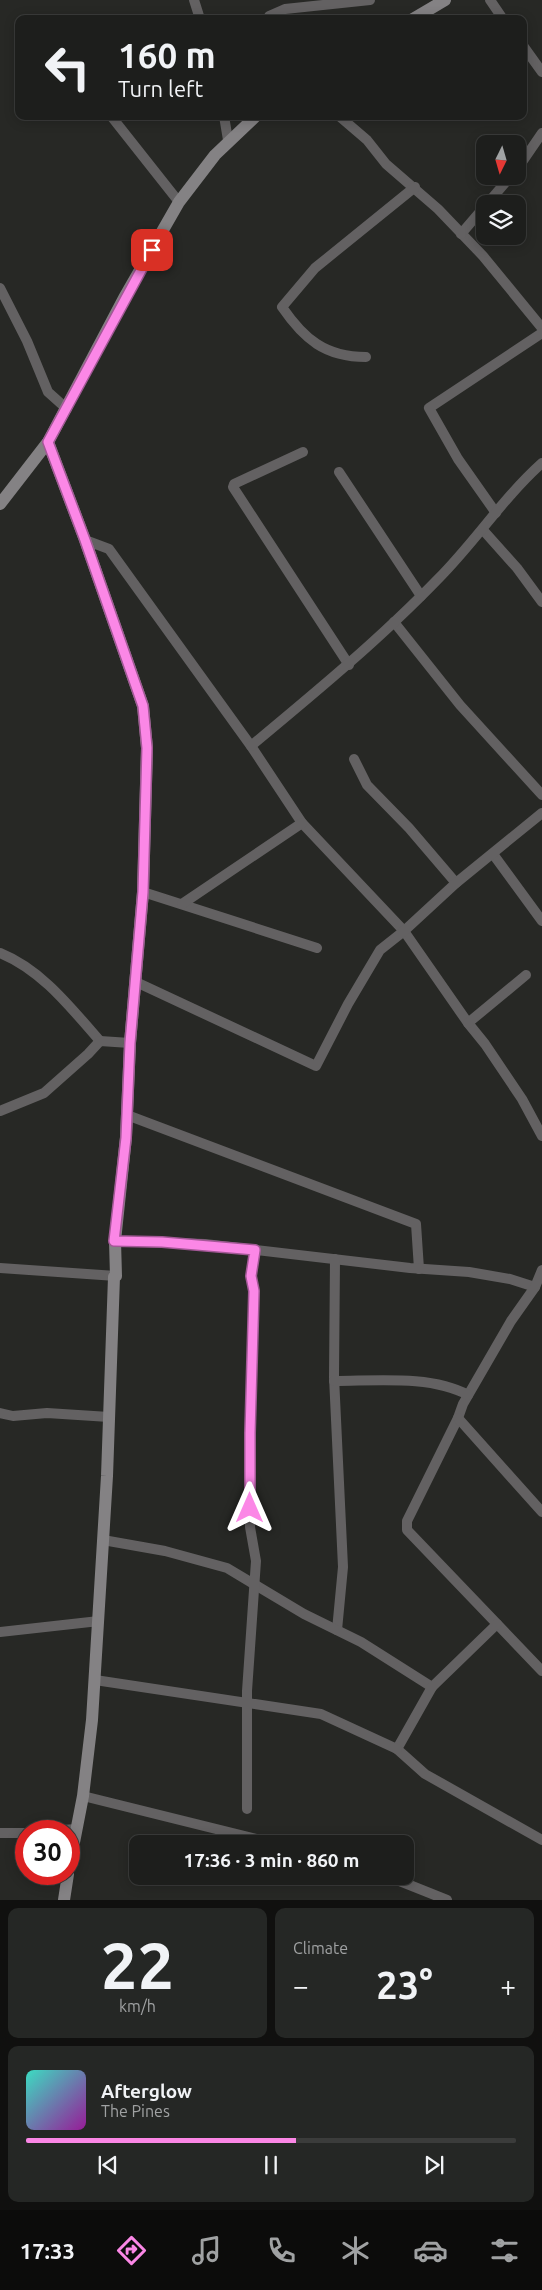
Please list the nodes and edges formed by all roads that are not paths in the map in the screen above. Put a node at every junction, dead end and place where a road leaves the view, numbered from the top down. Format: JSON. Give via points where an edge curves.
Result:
{"nodes":[{"id":1,"x":194,"y":0,"type":"edge"},
{"id":2,"x":370,"y":0,"type":"edge"},
{"id":3,"x":445,"y":0,"type":"edge"},
{"id":4,"x":490,"y":0,"type":"edge"},
{"id":5,"x":199,"y":15,"type":"edge"},
{"id":6,"x":270,"y":15,"type":"edge"},
{"id":7,"x":420,"y":15,"type":"edge"},
{"id":8,"x":500,"y":15,"type":"edge"},
{"id":9,"x":527,"y":51,"type":"edge"},
{"id":10,"x":542,"y":72,"type":"edge"},
{"id":11,"x":114,"y":120,"type":"edge"},
{"id":12,"x":225,"y":120,"type":"edge"},
{"id":13,"x":251,"y":120,"type":"edge"},
{"id":14,"x":344,"y":120,"type":"edge"},
{"id":15,"x":542,"y":133,"type":"edge"},
{"id":16,"x":228,"y":140,"type":"junction"},
{"id":17,"x":526,"y":156,"type":"edge"},
{"id":18,"x":503,"y":185,"type":"edge"},
{"id":19,"x":414,"y":187,"type":"junction"},
{"id":20,"x":495,"y":195,"type":"edge"},
{"id":21,"x":179,"y":202,"type":"junction"},
{"id":22,"x":476,"y":217,"type":"edge"},
{"id":23,"x":461,"y":234,"type":"junction"},
{"id":24,"x":0,"y":288,"type":"edge"},
{"id":25,"x":542,"y":328,"type":"edge"},
{"id":26,"x":542,"y":333,"type":"edge"},
{"id":27,"x":366,"y":357,"type":"dead end"},
{"id":28,"x":67,"y":409,"type":"junction"},
{"id":29,"x":48,"y":442,"type":"junction"},
{"id":30,"x":302,"y":452,"type":"dead end"},
{"id":31,"x":542,"y":463,"type":"edge"},
{"id":32,"x":340,"y":472,"type":"dead end"},
{"id":33,"x":0,"y":504,"type":"edge"},
{"id":34,"x":496,"y":513,"type":"junction"},
{"id":35,"x":483,"y":530,"type":"junction"},
{"id":36,"x":85,"y":540,"type":"junction"},
{"id":37,"x":421,"y":596,"type":"junction"},
{"id":38,"x":542,"y":602,"type":"edge"},
{"id":39,"x":394,"y":622,"type":"junction"},
{"id":40,"x":350,"y":665,"type":"junction"},
{"id":41,"x":251,"y":746,"type":"junction"},
{"id":42,"x":354,"y":759,"type":"dead end"},
{"id":43,"x":542,"y":795,"type":"edge"},
{"id":44,"x":542,"y":813,"type":"edge"},
{"id":45,"x":302,"y":823,"type":"junction"},
{"id":46,"x":493,"y":854,"type":"junction"},
{"id":47,"x":456,"y":883,"type":"junction"},
{"id":48,"x":143,"y":892,"type":"junction"},
{"id":49,"x":182,"y":904,"type":"junction"},
{"id":50,"x":542,"y":921,"type":"edge"},
{"id":51,"x":404,"y":931,"type":"junction"},
{"id":52,"x":317,"y":948,"type":"dead end"},
{"id":53,"x":0,"y":953,"type":"edge"},
{"id":54,"x":526,"y":975,"type":"dead end"},
{"id":55,"x":136,"y":982,"type":"junction"},
{"id":56,"x":468,"y":1022,"type":"junction"},
{"id":57,"x":100,"y":1040,"type":"junction"},
{"id":58,"x":130,"y":1043,"type":"junction"},
{"id":59,"x":0,"y":1110,"type":"edge"},
{"id":60,"x":127,"y":1116,"type":"junction"},
{"id":61,"x":542,"y":1136,"type":"edge"},
{"id":62,"x":114,"y":1241,"type":"junction"},
{"id":63,"x":255,"y":1250,"type":"junction"},
{"id":64,"x":334,"y":1259,"type":"junction"},
{"id":65,"x":0,"y":1268,"type":"edge"},
{"id":66,"x":419,"y":1269,"type":"junction"},
{"id":67,"x":542,"y":1270,"type":"edge"},
{"id":68,"x":116,"y":1276,"type":"junction"},
{"id":69,"x":535,"y":1287,"type":"junction"},
{"id":70,"x":334,"y":1381,"type":"junction"},
{"id":71,"x":468,"y":1395,"type":"junction"},
{"id":72,"x":0,"y":1413,"type":"edge"},
{"id":73,"x":109,"y":1417,"type":"junction"},
{"id":74,"x":458,"y":1418,"type":"junction"},
{"id":75,"x":540,"y":1505,"type":"edge"},
{"id":76,"x":103,"y":1540,"type":"junction"},
{"id":77,"x":256,"y":1583,"type":"junction"},
{"id":78,"x":99,"y":1620,"type":"junction"},
{"id":79,"x":498,"y":1624,"type":"junction"},
{"id":80,"x":337,"y":1630,"type":"junction"},
{"id":81,"x":0,"y":1632,"type":"edge"},
{"id":82,"x":542,"y":1671,"type":"edge"},
{"id":83,"x":95,"y":1680,"type":"junction"},
{"id":84,"x":432,"y":1687,"type":"junction"},
{"id":85,"x":247,"y":1703,"type":"junction"},
{"id":86,"x":397,"y":1749,"type":"junction"},
{"id":87,"x":83,"y":1796,"type":"junction"},
{"id":88,"x":247,"y":1809,"type":"dead end"},
{"id":89,"x":78,"y":1820,"type":"edge"},
{"id":90,"x":0,"y":1833,"type":"edge"},
{"id":91,"x":15,"y":1833,"type":"edge"},
{"id":92,"x":241,"y":1835,"type":"edge"},
{"id":93,"x":542,"y":1840,"type":"edge"},
{"id":94,"x":66,"y":1885,"type":"edge"},
{"id":95,"x":410,"y":1885,"type":"edge"},
{"id":96,"x":64,"y":1900,"type":"edge"},
{"id":97,"x":447,"y":1900,"type":"edge"}],
"edges":[{"from":1,"to":5,"type":"street"},
{"from":2,"to":6,"type":"street","via":[[285,9]]},
{"from":3,"to":7,"type":"street"},
{"from":4,"to":8,"type":"street"},
{"from":9,"to":10,"type":"street"},
{"from":11,"to":21,"type":"street"},
{"from":12,"to":16,"type":"street"},
{"from":13,"to":16,"type":"street"},
{"from":14,"to":19,"type":"street","via":[[367,140],[386,164]]},
{"from":15,"to":17,"type":"street"},
{"from":16,"to":21,"type":"street"},
{"from":18,"to":20,"type":"street"},
{"from":19,"to":23,"type":"street"},
{"from":19,"to":27,"type":"street","via":[[315,268],[282,306],[308,339],[330,352]]},
{"from":21,"to":28,"type":"street","via":[[124,298]]},
{"from":22,"to":23,"type":"street"},
{"from":23,"to":25,"type":"street"},
{"from":24,"to":28,"type":"street","via":[[27,340],[48,392]]},
{"from":26,"to":34,"type":"street","via":[[429,408],[458,459]]},
{"from":28,"to":29,"type":"street"},
{"from":29,"to":33,"type":"street"},
{"from":29,"to":36,"type":"street"},
{"from":30,"to":40,"type":"street","via":[[232,487]]},
{"from":31,"to":34,"type":"street","via":[[513,490]]},
{"from":32,"to":37,"type":"street"},
{"from":34,"to":35,"type":"street"},
{"from":35,"to":37,"type":"street"},
{"from":35,"to":38,"type":"street"},
{"from":36,"to":41,"type":"street","via":[[109,549]]},
{"from":36,"to":48,"type":"street","via":[[143,706],[147,748]]},
{"from":37,"to":39,"type":"street"},
{"from":39,"to":40,"type":"street"},
{"from":39,"to":43,"type":"street","via":[[460,705]]},
{"from":40,"to":41,"type":"street"},
{"from":41,"to":45,"type":"street"},
{"from":42,"to":47,"type":"street","via":[[367,785]]},
{"from":44,"to":46,"type":"street"},
{"from":45,"to":49,"type":"street"},
{"from":45,"to":51,"type":"street"},
{"from":46,"to":47,"type":"street"},
{"from":46,"to":50,"type":"street"},
{"from":47,"to":51,"type":"street"},
{"from":48,"to":49,"type":"street"},
{"from":48,"to":55,"type":"street"},
{"from":49,"to":52,"type":"street"},
{"from":51,"to":55,"type":"street","via":[[380,950],[316,1066]]},
{"from":51,"to":56,"type":"street"},
{"from":53,"to":57,"type":"street","via":[[53,988]]},
{"from":54,"to":56,"type":"street"},
{"from":55,"to":58,"type":"street"},
{"from":56,"to":61,"type":"street"},
{"from":57,"to":58,"type":"street"},
{"from":57,"to":59,"type":"street","via":[[44,1093]]},
{"from":58,"to":60,"type":"street"},
{"from":60,"to":62,"type":"street"},
{"from":60,"to":66,"type":"street","via":[[416,1224]]},
{"from":62,"to":63,"type":"street"},
{"from":62,"to":68,"type":"street"},
{"from":63,"to":64,"type":"street"},
{"from":63,"to":77,"type":"street","via":[[251,1276],[254,1291],[250,1527]]},
{"from":64,"to":66,"type":"street"},
{"from":64,"to":70,"type":"street"},
{"from":65,"to":68,"type":"street"},
{"from":66,"to":69,"type":"street","via":[[488,1274]]},
{"from":67,"to":69,"type":"street"},
{"from":68,"to":73,"type":"street"},
{"from":69,"to":71,"type":"street"},
{"from":70,"to":71,"type":"street","via":[[399,1380],[454,1388]]},
{"from":70,"to":80,"type":"street","via":[[342,1567]]},
{"from":71,"to":74,"type":"street"},
{"from":72,"to":73,"type":"street","via":[[12,1416],[47,1413]]},
{"from":73,"to":76,"type":"street"},
{"from":74,"to":75,"type":"street"},
{"from":74,"to":79,"type":"street","via":[[407,1520],[407,1530]]},
{"from":76,"to":77,"type":"street","via":[[165,1551],[228,1568]]},
{"from":76,"to":78,"type":"street"},
{"from":77,"to":80,"type":"street","via":[[304,1614]]},
{"from":77,"to":85,"type":"street"},
{"from":78,"to":81,"type":"street"},
{"from":78,"to":83,"type":"street"},
{"from":79,"to":82,"type":"street"},
{"from":79,"to":84,"type":"street"},
{"from":80,"to":84,"type":"street"},
{"from":83,"to":85,"type":"street"},
{"from":83,"to":87,"type":"street"},
{"from":84,"to":86,"type":"street"},
{"from":85,"to":86,"type":"street","via":[[322,1714]]},
{"from":85,"to":88,"type":"street"},
{"from":86,"to":93,"type":"street","via":[[425,1774]]},
{"from":87,"to":89,"type":"street"},
{"from":87,"to":92,"type":"street"},
{"from":90,"to":91,"type":"street"},
{"from":94,"to":96,"type":"street"},
{"from":95,"to":97,"type":"street"}]}
